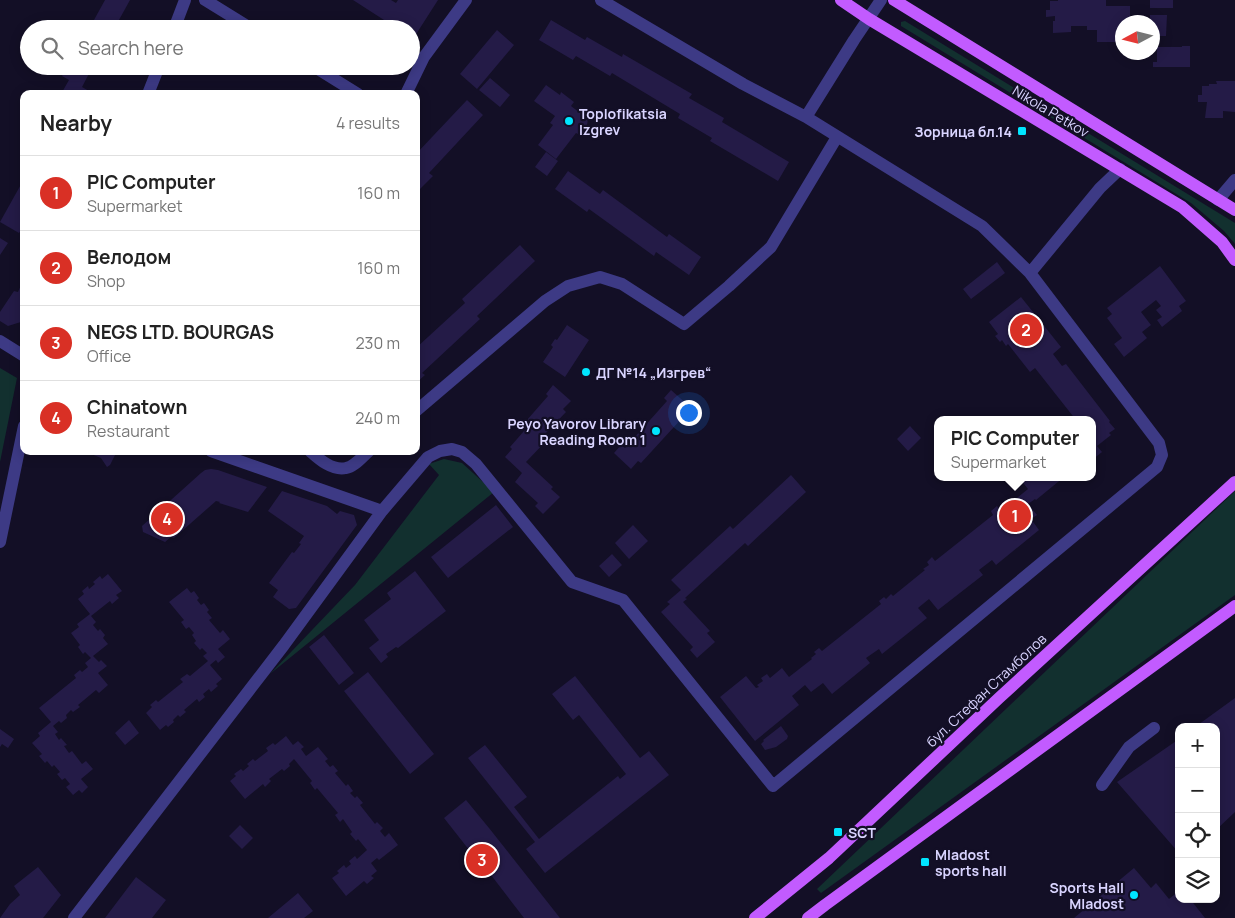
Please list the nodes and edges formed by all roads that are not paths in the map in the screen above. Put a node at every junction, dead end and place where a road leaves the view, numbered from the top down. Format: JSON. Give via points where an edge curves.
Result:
{"nodes":[{"id":1,"x":186,"y":0,"type":"edge"},
{"id":2,"x":205,"y":0,"type":"edge"},
{"id":3,"x":466,"y":0,"type":"edge"},
{"id":4,"x":601,"y":0,"type":"edge"},
{"id":5,"x":841,"y":0,"type":"edge"},
{"id":6,"x":881,"y":0,"type":"edge"},
{"id":7,"x":894,"y":0,"type":"edge"},
{"id":8,"x":869,"y":19,"type":"junction"},
{"id":9,"x":178,"y":20,"type":"edge"},
{"id":10,"x":237,"y":20,"type":"edge"},
{"id":11,"x":420,"y":65,"type":"edge"},
{"id":12,"x":155,"y":75,"type":"edge"},
{"id":13,"x":327,"y":75,"type":"edge"},
{"id":14,"x":415,"y":75,"type":"edge"},
{"id":15,"x":150,"y":90,"type":"edge"},
{"id":16,"x":352,"y":90,"type":"edge"},
{"id":17,"x":408,"y":90,"type":"edge"},
{"id":18,"x":806,"y":117,"type":"junction"},
{"id":19,"x":837,"y":137,"type":"junction"},
{"id":20,"x":1120,"y":169,"type":"junction"},
{"id":21,"x":1235,"y":180,"type":"edge"},
{"id":22,"x":1218,"y":200,"type":"junction"},
{"id":23,"x":1235,"y":210,"type":"edge"},
{"id":24,"x":1235,"y":260,"type":"edge"},
{"id":25,"x":1030,"y":272,"type":"junction"},
{"id":26,"x":0,"y":340,"type":"edge"},
{"id":27,"x":20,"y":353,"type":"edge"},
{"id":28,"x":420,"y":408,"type":"edge"},
{"id":29,"x":20,"y":445,"type":"edge"},
{"id":30,"x":222,"y":455,"type":"edge"},
{"id":31,"x":315,"y":455,"type":"edge"},
{"id":32,"x":364,"y":455,"type":"edge"},
{"id":33,"x":1235,"y":482,"type":"edge"},
{"id":34,"x":382,"y":511,"type":"junction"},
{"id":35,"x":0,"y":542,"type":"edge"},
{"id":36,"x":1235,"y":606,"type":"edge"},
{"id":37,"x":1154,"y":728,"type":"dead end"},
{"id":38,"x":1102,"y":785,"type":"dead end"},
{"id":39,"x":74,"y":918,"type":"edge"},
{"id":40,"x":755,"y":918,"type":"edge"},
{"id":41,"x":808,"y":918,"type":"edge"}],
"edges":[{"from":1,"to":9,"type":"street"},
{"from":2,"to":10,"type":"street"},
{"from":3,"to":11,"type":"street"},
{"from":4,"to":18,"type":"street","via":[[743,84]]},
{"from":5,"to":8,"type":"main road","name":"Nikola Petkov"},
{"from":6,"to":8,"type":"street"},
{"from":7,"to":22,"type":"main road","name":"Nikola Petkov"},
{"from":8,"to":18,"type":"street"},
{"from":8,"to":20,"type":"main road","name":"Nikola Petkov"},
{"from":12,"to":15,"type":"street"},
{"from":13,"to":16,"type":"street"},
{"from":14,"to":17,"type":"street"},
{"from":18,"to":19,"type":"street"},
{"from":19,"to":25,"type":"street","via":[[982,226]]},
{"from":19,"to":28,"type":"street","via":[[770,247],[684,324],[622,284],[600,277],[568,286],[544,301]]},
{"from":20,"to":24,"type":"main road","name":"Nikola Petkov","via":[[1182,207],[1222,242]]},
{"from":20,"to":25,"type":"street","via":[[1100,188]]},
{"from":21,"to":22,"type":"street"},
{"from":22,"to":23,"type":"main road","name":"Nikola Petkov"},
{"from":25,"to":34,"type":"street","via":[[1159,443],[1162,455],[1157,467],[773,786],[623,600],[572,582],[476,464],[462,452],[452,449],[428,457]]},
{"from":26,"to":27,"type":"street"},
{"from":29,"to":35,"type":"street"},
{"from":30,"to":34,"type":"street"},
{"from":31,"to":32,"type":"street","via":[[336,468],[347,468]]},
{"from":33,"to":40,"type":"main road","name":"бул. Стефан Стамболов","via":[[829,858]]},
{"from":34,"to":39,"type":"street","via":[[284,645]]},
{"from":36,"to":41,"type":"main road"},
{"from":37,"to":38,"type":"street","via":[[1129,747]]}]}
